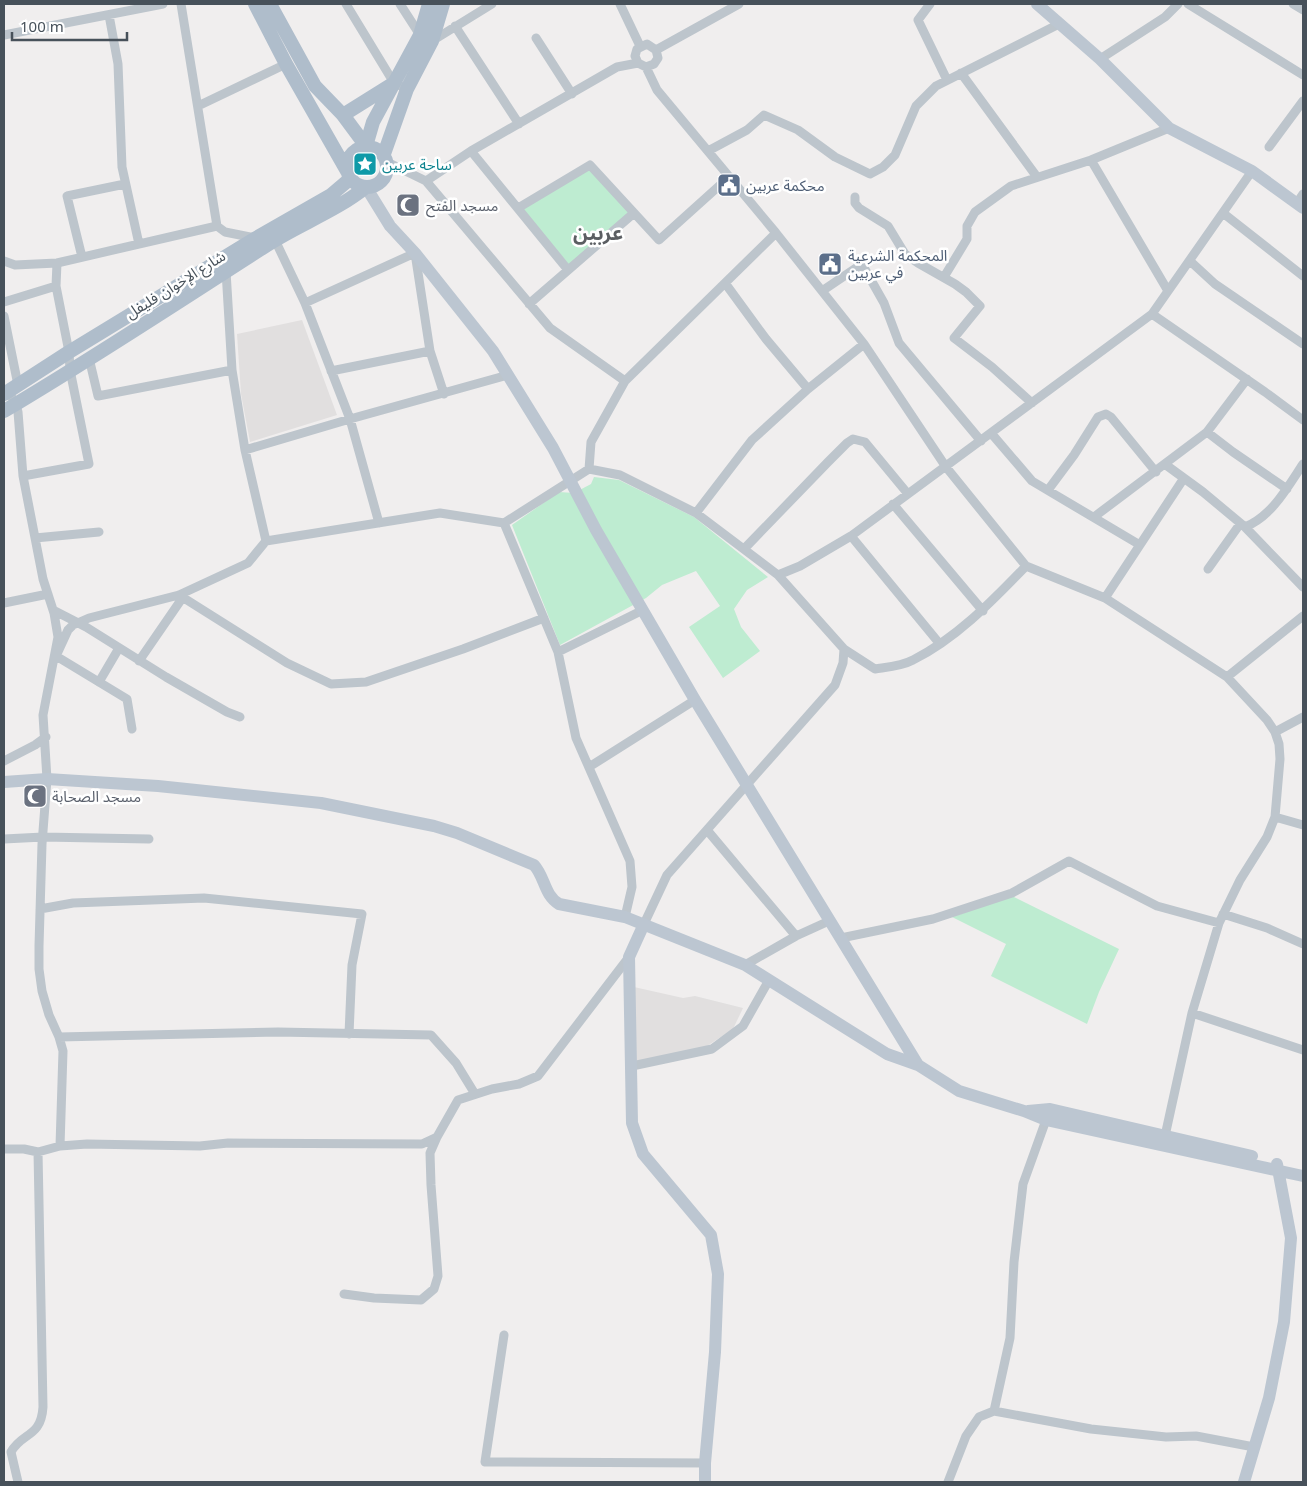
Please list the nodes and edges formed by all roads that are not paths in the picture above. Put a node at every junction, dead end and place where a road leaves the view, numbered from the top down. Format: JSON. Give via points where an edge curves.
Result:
{"nodes":[{"id":1,"x":163,"y":4,"type":"edge"},
{"id":2,"x":180,"y":4,"type":"edge"},
{"id":3,"x":256,"y":4,"type":"edge"},
{"id":4,"x":270,"y":4,"type":"edge"},
{"id":5,"x":346,"y":4,"type":"edge"},
{"id":6,"x":400,"y":4,"type":"edge"},
{"id":7,"x":429,"y":4,"type":"edge"},
{"id":8,"x":443,"y":4,"type":"edge"},
{"id":9,"x":492,"y":4,"type":"edge"},
{"id":10,"x":620,"y":4,"type":"edge"},
{"id":11,"x":739,"y":4,"type":"edge"},
{"id":12,"x":930,"y":4,"type":"edge"},
{"id":13,"x":1036,"y":4,"type":"edge"},
{"id":14,"x":1178,"y":4,"type":"edge"},
{"id":15,"x":1188,"y":4,"type":"edge"},
{"id":16,"x":1293,"y":4,"type":"edge"},
{"id":17,"x":131,"y":7,"type":"edge"},
{"id":18,"x":1303,"y":10,"type":"edge"},
{"id":19,"x":109,"y":15,"type":"junction"},
{"id":20,"x":1059,"y":24,"type":"junction"},
{"id":21,"x":455,"y":26,"type":"junction"},
{"id":22,"x":4,"y":35,"type":"edge"},
{"id":23,"x":426,"y":38,"type":"junction"},
{"id":24,"x":536,"y":38,"type":"dead end"},
{"id":25,"x":640,"y":46,"type":"junction"},
{"id":26,"x":656,"y":50,"type":"junction"},
{"id":27,"x":1100,"y":59,"type":"junction"},
{"id":28,"x":286,"y":64,"type":"junction"},
{"id":29,"x":642,"y":65,"type":"junction"},
{"id":30,"x":961,"y":73,"type":"junction"},
{"id":31,"x":1303,"y":75,"type":"edge"},
{"id":32,"x":947,"y":80,"type":"junction"},
{"id":33,"x":400,"y":86,"type":"junction"},
{"id":34,"x":572,"y":94,"type":"junction"},
{"id":35,"x":1303,"y":101,"type":"edge"},
{"id":36,"x":198,"y":106,"type":"junction"},
{"id":37,"x":343,"y":115,"type":"junction"},
{"id":38,"x":519,"y":124,"type":"junction"},
{"id":39,"x":1169,"y":128,"type":"junction"},
{"id":40,"x":366,"y":146,"type":"junction"},
{"id":41,"x":1269,"y":147,"type":"dead end"},
{"id":42,"x":471,"y":151,"type":"junction"},
{"id":43,"x":708,"y":151,"type":"junction"},
{"id":44,"x":385,"y":158,"type":"junction"},
{"id":45,"x":1091,"y":160,"type":"junction"},
{"id":46,"x":1252,"y":171,"type":"junction"},
{"id":47,"x":349,"y":175,"type":"junction"},
{"id":48,"x":729,"y":177,"type":"junction"},
{"id":49,"x":1036,"y":177,"type":"junction"},
{"id":50,"x":426,"y":181,"type":"junction"},
{"id":51,"x":125,"y":184,"type":"junction"},
{"id":52,"x":366,"y":188,"type":"junction"},
{"id":53,"x":855,"y":197,"type":"dead end"},
{"id":54,"x":1301,"y":202,"type":"edge"},
{"id":55,"x":518,"y":208,"type":"junction"},
{"id":56,"x":634,"y":212,"type":"junction"},
{"id":57,"x":1223,"y":213,"type":"junction"},
{"id":58,"x":217,"y":226,"type":"junction"},
{"id":59,"x":776,"y":232,"type":"junction"},
{"id":60,"x":256,"y":238,"type":"junction"},
{"id":61,"x":275,"y":240,"type":"junction"},
{"id":62,"x":139,"y":244,"type":"junction"},
{"id":63,"x":415,"y":253,"type":"junction"},
{"id":64,"x":82,"y":258,"type":"junction"},
{"id":65,"x":4,"y":260,"type":"edge"},
{"id":66,"x":1190,"y":261,"type":"junction"},
{"id":67,"x":57,"y":263,"type":"junction"},
{"id":68,"x":568,"y":270,"type":"junction"},
{"id":69,"x":226,"y":271,"type":"junction"},
{"id":70,"x":1303,"y":276,"type":"edge"},
{"id":71,"x":944,"y":277,"type":"junction"},
{"id":72,"x":725,"y":283,"type":"junction"},
{"id":73,"x":56,"y":286,"type":"junction"},
{"id":74,"x":822,"y":291,"type":"junction"},
{"id":75,"x":1168,"y":291,"type":"junction"},
{"id":76,"x":4,"y":302,"type":"edge"},
{"id":77,"x":305,"y":303,"type":"junction"},
{"id":78,"x":529,"y":304,"type":"junction"},
{"id":79,"x":1152,"y":314,"type":"junction"},
{"id":80,"x":4,"y":316,"type":"edge"},
{"id":81,"x":864,"y":344,"type":"junction"},
{"id":82,"x":1303,"y":344,"type":"edge"},
{"id":83,"x":430,"y":351,"type":"junction"},
{"id":84,"x":69,"y":352,"type":"junction"},
{"id":85,"x":89,"y":358,"type":"junction"},
{"id":86,"x":70,"y":370,"type":"junction"},
{"id":87,"x":232,"y":370,"type":"junction"},
{"id":88,"x":331,"y":371,"type":"junction"},
{"id":89,"x":508,"y":375,"type":"junction"},
{"id":90,"x":1247,"y":379,"type":"junction"},
{"id":91,"x":625,"y":381,"type":"junction"},
{"id":92,"x":10,"y":390,"type":"edge"},
{"id":93,"x":808,"y":390,"type":"junction"},
{"id":94,"x":444,"y":394,"type":"junction"},
{"id":95,"x":1032,"y":403,"type":"junction"},
{"id":96,"x":16,"y":404,"type":"junction"},
{"id":97,"x":4,"y":411,"type":"edge"},
{"id":98,"x":350,"y":419,"type":"junction"},
{"id":99,"x":1303,"y":420,"type":"edge"},
{"id":100,"x":1207,"y":432,"type":"junction"},
{"id":101,"x":991,"y":433,"type":"junction"},
{"id":102,"x":981,"y":441,"type":"junction"},
{"id":103,"x":245,"y":450,"type":"junction"},
{"id":104,"x":1303,"y":464,"type":"edge"},
{"id":105,"x":1166,"y":465,"type":"junction"},
{"id":106,"x":946,"y":467,"type":"junction"},
{"id":107,"x":589,"y":469,"type":"junction"},
{"id":108,"x":1156,"y":472,"type":"junction"},
{"id":109,"x":23,"y":476,"type":"junction"},
{"id":110,"x":1184,"y":478,"type":"junction"},
{"id":111,"x":570,"y":481,"type":"junction"},
{"id":112,"x":1287,"y":489,"type":"junction"},
{"id":113,"x":1048,"y":490,"type":"junction"},
{"id":114,"x":908,"y":494,"type":"junction"},
{"id":115,"x":893,"y":504,"type":"junction"},
{"id":116,"x":696,"y":513,"type":"junction"},
{"id":117,"x":1094,"y":517,"type":"junction"},
{"id":118,"x":379,"y":523,"type":"junction"},
{"id":119,"x":504,"y":523,"type":"junction"},
{"id":120,"x":1243,"y":526,"type":"junction"},
{"id":121,"x":99,"y":532,"type":"dead end"},
{"id":122,"x":851,"y":536,"type":"junction"},
{"id":123,"x":35,"y":538,"type":"junction"},
{"id":124,"x":266,"y":541,"type":"junction"},
{"id":125,"x":1140,"y":545,"type":"junction"},
{"id":126,"x":744,"y":549,"type":"junction"},
{"id":127,"x":1026,"y":566,"type":"junction"},
{"id":128,"x":1208,"y":569,"type":"dead end"},
{"id":129,"x":778,"y":575,"type":"junction"},
{"id":130,"x":1303,"y":587,"type":"edge"},
{"id":131,"x":48,"y":594,"type":"junction"},
{"id":132,"x":181,"y":596,"type":"junction"},
{"id":133,"x":1105,"y":598,"type":"junction"},
{"id":134,"x":4,"y":603,"type":"edge"},
{"id":135,"x":53,"y":610,"type":"junction"},
{"id":136,"x":643,"y":610,"type":"junction"},
{"id":137,"x":983,"y":611,"type":"junction"},
{"id":138,"x":1303,"y":616,"type":"edge"},
{"id":139,"x":544,"y":618,"type":"junction"},
{"id":140,"x":77,"y":624,"type":"junction"},
{"id":141,"x":940,"y":643,"type":"junction"},
{"id":142,"x":119,"y":648,"type":"junction"},
{"id":143,"x":844,"y":649,"type":"junction"},
{"id":144,"x":558,"y":652,"type":"junction"},
{"id":145,"x":56,"y":656,"type":"junction"},
{"id":146,"x":139,"y":661,"type":"junction"},
{"id":147,"x":1227,"y":677,"type":"junction"},
{"id":148,"x":99,"y":682,"type":"junction"},
{"id":149,"x":695,"y":700,"type":"junction"},
{"id":150,"x":1303,"y":716,"type":"edge"},
{"id":151,"x":240,"y":717,"type":"dead end"},
{"id":152,"x":132,"y":729,"type":"dead end"},
{"id":153,"x":1275,"y":732,"type":"junction"},
{"id":154,"x":46,"y":736,"type":"junction"},
{"id":155,"x":4,"y":761,"type":"edge"},
{"id":156,"x":588,"y":767,"type":"junction"},
{"id":157,"x":47,"y":779,"type":"junction"},
{"id":158,"x":4,"y":782,"type":"edge"},
{"id":159,"x":747,"y":785,"type":"junction"},
{"id":160,"x":1275,"y":817,"type":"junction"},
{"id":161,"x":1303,"y":825,"type":"edge"},
{"id":162,"x":707,"y":830,"type":"junction"},
{"id":163,"x":43,"y":837,"type":"junction"},
{"id":164,"x":4,"y":839,"type":"edge"},
{"id":165,"x":149,"y":840,"type":"dead end"},
{"id":166,"x":40,"y":909,"type":"junction"},
{"id":167,"x":1223,"y":914,"type":"junction"},
{"id":168,"x":625,"y":917,"type":"junction"},
{"id":169,"x":829,"y":921,"type":"junction"},
{"id":170,"x":1219,"y":923,"type":"junction"},
{"id":171,"x":644,"y":924,"type":"junction"},
{"id":172,"x":796,"y":936,"type":"junction"},
{"id":173,"x":841,"y":938,"type":"junction"},
{"id":174,"x":1303,"y":944,"type":"edge"},
{"id":175,"x":629,"y":957,"type":"junction"},
{"id":176,"x":745,"y":965,"type":"junction"},
{"id":177,"x":769,"y":980,"type":"junction"},
{"id":178,"x":1192,"y":1013,"type":"junction"},
{"id":179,"x":349,"y":1034,"type":"junction"},
{"id":180,"x":59,"y":1037,"type":"junction"},
{"id":181,"x":1303,"y":1050,"type":"edge"},
{"id":182,"x":918,"y":1064,"type":"junction"},
{"id":183,"x":632,"y":1066,"type":"junction"},
{"id":184,"x":475,"y":1094,"type":"junction"},
{"id":185,"x":1024,"y":1111,"type":"junction"},
{"id":186,"x":1046,"y":1120,"type":"junction"},
{"id":187,"x":1165,"y":1136,"type":"junction"},
{"id":188,"x":437,"y":1137,"type":"junction"},
{"id":189,"x":60,"y":1146,"type":"junction"},
{"id":190,"x":4,"y":1149,"type":"edge"},
{"id":191,"x":38,"y":1152,"type":"junction"},
{"id":192,"x":1277,"y":1166,"type":"junction"},
{"id":193,"x":1303,"y":1168,"type":"edge"},
{"id":194,"x":1303,"y":1176,"type":"edge"},
{"id":195,"x":344,"y":1294,"type":"dead end"},
{"id":196,"x":504,"y":1335,"type":"dead end"},
{"id":197,"x":994,"y":1411,"type":"junction"},
{"id":198,"x":1254,"y":1447,"type":"junction"},
{"id":199,"x":7,"y":1452,"type":"edge"},
{"id":200,"x":704,"y":1463,"type":"junction"},
{"id":201,"x":18,"y":1482,"type":"edge"},
{"id":202,"x":705,"y":1482,"type":"edge"},
{"id":203,"x":948,"y":1482,"type":"edge"},
{"id":204,"x":1244,"y":1482,"type":"edge"}],
"edges":[{"from":1,"to":17,"type":"street"},
{"from":2,"to":36,"type":"street"},
{"from":3,"to":28,"type":"main road"},
{"from":4,"to":37,"type":"main road","via":[[315,86]]},
{"from":5,"to":33,"type":"street"},
{"from":6,"to":23,"type":"street"},
{"from":7,"to":23,"type":"main road"},
{"from":8,"to":23,"type":"main road"},
{"from":9,"to":21,"type":"street"},
{"from":10,"to":25,"type":"street"},
{"from":11,"to":26,"type":"street"},
{"from":12,"to":32,"type":"street","via":[[918,20]]},
{"from":13,"to":20,"type":"main road"},
{"from":14,"to":27,"type":"street","via":[[1165,17]]},
{"from":15,"to":31,"type":"street"},
{"from":16,"to":18,"type":"street"},
{"from":17,"to":19,"type":"street"},
{"from":19,"to":22,"type":"street"},
{"from":19,"to":51,"type":"street","via":[[118,64],[120,149]]},
{"from":20,"to":27,"type":"main road"},
{"from":20,"to":30,"type":"street"},
{"from":21,"to":23,"type":"street"},
{"from":21,"to":38,"type":"street"},
{"from":23,"to":33,"type":"main road"},
{"from":24,"to":34,"type":"street"},
{"from":25,"to":26,"type":"street","via":[[647,44]]},
{"from":25,"to":29,"type":"street","via":[[635,56]]},
{"from":26,"to":29,"type":"street","via":[[656,61],[650,66]]},
{"from":27,"to":39,"type":"main road"},
{"from":28,"to":36,"type":"street"},
{"from":28,"to":47,"type":"main road"},
{"from":29,"to":34,"type":"street","via":[[617,67]]},
{"from":29,"to":43,"type":"street","via":[[657,90]]},
{"from":30,"to":32,"type":"street"},
{"from":30,"to":49,"type":"street"},
{"from":32,"to":43,"type":"street","via":[[916,106],[895,155],[883,168],[870,174],[835,158],[798,130],[764,115],[747,130]]},
{"from":33,"to":37,"type":"main road"},
{"from":33,"to":40,"type":"main road","via":[[372,122]]},
{"from":33,"to":44,"type":"main road"},
{"from":34,"to":38,"type":"street"},
{"from":35,"to":41,"type":"street"},
{"from":36,"to":58,"type":"street"},
{"from":37,"to":40,"type":"main road"},
{"from":38,"to":42,"type":"street"},
{"from":39,"to":45,"type":"street"},
{"from":39,"to":46,"type":"main road"},
{"from":40,"to":44,"type":"main road","via":[[373,147]]},
{"from":40,"to":47,"type":"main road","via":[[350,155],[347,163]]},
{"from":42,"to":50,"type":"street"},
{"from":42,"to":55,"type":"street"},
{"from":43,"to":48,"type":"street"},
{"from":44,"to":50,"type":"street"},
{"from":44,"to":52,"type":"main road","via":[[385,177],[380,183]]},
{"from":45,"to":49,"type":"street"},
{"from":45,"to":75,"type":"street"},
{"from":46,"to":54,"type":"main road"},
{"from":46,"to":57,"type":"street"},
{"from":47,"to":52,"type":"main road"},
{"from":47,"to":60,"type":"main road","name":"شارع الإخوان فليفل","via":[[332,195]]},
{"from":48,"to":56,"type":"street","via":[[659,240]]},
{"from":48,"to":59,"type":"street"},
{"from":49,"to":71,"type":"street","via":[[1011,186],[975,212],[967,226],[967,239]]},
{"from":50,"to":78,"type":"street"},
{"from":51,"to":62,"type":"street"},
{"from":51,"to":64,"type":"street","via":[[68,196]]},
{"from":52,"to":61,"type":"main road","name":"شارع الإخوان فليفل"},
{"from":52,"to":63,"type":"main road","via":[[390,226]]},
{"from":53,"to":71,"type":"street","via":[[859,208],[888,226],[905,254]]},
{"from":55,"to":56,"type":"street","via":[[590,165]]},
{"from":55,"to":68,"type":"street"},
{"from":56,"to":68,"type":"street"},
{"from":57,"to":66,"type":"street"},
{"from":57,"to":70,"type":"street"},
{"from":58,"to":60,"type":"street","via":[[241,237]]},
{"from":58,"to":62,"type":"street"},
{"from":59,"to":72,"type":"street"},
{"from":59,"to":74,"type":"street"},
{"from":60,"to":84,"type":"main road","name":"شارع الإخوان فليفل"},
{"from":61,"to":69,"type":"main road","name":"شارع الإخوان فليفل"},
{"from":61,"to":77,"type":"street"},
{"from":62,"to":64,"type":"street"},
{"from":63,"to":77,"type":"street"},
{"from":63,"to":83,"type":"street"},
{"from":63,"to":89,"type":"main road","via":[[493,351]]},
{"from":64,"to":67,"type":"street"},
{"from":65,"to":67,"type":"street","via":[[15,265]]},
{"from":66,"to":75,"type":"street"},
{"from":66,"to":82,"type":"street","via":[[1215,284]]},
{"from":67,"to":73,"type":"street"},
{"from":68,"to":78,"type":"street"},
{"from":69,"to":85,"type":"main road","name":"شارع الإخوان فليفل"},
{"from":69,"to":87,"type":"street"},
{"from":71,"to":95,"type":"street","via":[[980,306],[954,338]]},
{"from":72,"to":91,"type":"street"},
{"from":72,"to":93,"type":"street"},
{"from":73,"to":76,"type":"street"},
{"from":73,"to":84,"type":"street"},
{"from":74,"to":81,"type":"street"},
{"from":74,"to":102,"type":"street","via":[[862,264],[884,303],[899,343]]},
{"from":75,"to":79,"type":"street"},
{"from":77,"to":88,"type":"street"},
{"from":78,"to":91,"type":"street","via":[[550,328]]},
{"from":79,"to":90,"type":"street"},
{"from":79,"to":95,"type":"street"},
{"from":80,"to":92,"type":"street"},
{"from":81,"to":93,"type":"street"},
{"from":81,"to":106,"type":"street"},
{"from":83,"to":88,"type":"street"},
{"from":83,"to":94,"type":"street"},
{"from":84,"to":86,"type":"street"},
{"from":84,"to":92,"type":"main road","name":"شارع الإخوان فليفل"},
{"from":85,"to":86,"type":"main road","name":"شارع الإخوان فليفل"},
{"from":85,"to":87,"type":"street","via":[[98,396]]},
{"from":86,"to":96,"type":"main road","name":"شارع الإخوان فليفل"},
{"from":86,"to":109,"type":"street","via":[[89,464]]},
{"from":87,"to":103,"type":"street"},
{"from":88,"to":98,"type":"street"},
{"from":89,"to":94,"type":"street"},
{"from":89,"to":111,"type":"main road"},
{"from":90,"to":99,"type":"street"},
{"from":90,"to":100,"type":"street"},
{"from":91,"to":107,"type":"street","via":[[591,442]]},
{"from":92,"to":96,"type":"street"},
{"from":93,"to":116,"type":"street","via":[[752,440]]},
{"from":94,"to":98,"type":"street"},
{"from":95,"to":101,"type":"street"},
{"from":96,"to":97,"type":"main road","name":"شارع الإخوان فليفل"},
{"from":96,"to":109,"type":"street"},
{"from":98,"to":103,"type":"street"},
{"from":98,"to":118,"type":"street"},
{"from":100,"to":105,"type":"street"},
{"from":100,"to":112,"type":"street"},
{"from":101,"to":102,"type":"street"},
{"from":101,"to":113,"type":"street","via":[[1032,481]]},
{"from":102,"to":106,"type":"street"},
{"from":103,"to":124,"type":"street"},
{"from":104,"to":112,"type":"street"},
{"from":105,"to":108,"type":"street"},
{"from":105,"to":110,"type":"street"},
{"from":106,"to":114,"type":"street"},
{"from":106,"to":127,"type":"street"},
{"from":107,"to":111,"type":"street"},
{"from":107,"to":116,"type":"street","via":[[620,475]]},
{"from":108,"to":113,"type":"street","via":[[1111,417],[1102,414]]},
{"from":108,"to":117,"type":"street"},
{"from":109,"to":123,"type":"street"},
{"from":110,"to":120,"type":"street"},
{"from":110,"to":125,"type":"street"},
{"from":111,"to":119,"type":"street"},
{"from":111,"to":136,"type":"main road"},
{"from":112,"to":120,"type":"street","via":[[1262,518]]},
{"from":113,"to":117,"type":"street"},
{"from":114,"to":115,"type":"street"},
{"from":114,"to":126,"type":"street","via":[[865,442],[853,440]]},
{"from":115,"to":122,"type":"street"},
{"from":115,"to":137,"type":"street"},
{"from":116,"to":126,"type":"street"},
{"from":117,"to":125,"type":"street"},
{"from":118,"to":119,"type":"street","via":[[440,513]]},
{"from":118,"to":124,"type":"street"},
{"from":119,"to":139,"type":"street"},
{"from":120,"to":128,"type":"street"},
{"from":120,"to":130,"type":"street"},
{"from":121,"to":123,"type":"street"},
{"from":122,"to":129,"type":"street"},
{"from":122,"to":141,"type":"street"},
{"from":123,"to":131,"type":"street"},
{"from":124,"to":132,"type":"street","via":[[248,563]]},
{"from":125,"to":133,"type":"street"},
{"from":126,"to":129,"type":"street"},
{"from":127,"to":133,"type":"street"},
{"from":127,"to":137,"type":"street"},
{"from":129,"to":143,"type":"street"},
{"from":131,"to":134,"type":"street"},
{"from":131,"to":135,"type":"street"},
{"from":132,"to":139,"type":"street","via":[[287,663],[331,684],[366,682]]},
{"from":132,"to":140,"type":"street","via":[[89,618]]},
{"from":132,"to":146,"type":"street"},
{"from":133,"to":147,"type":"street"},
{"from":135,"to":140,"type":"street"},
{"from":135,"to":145,"type":"street","via":[[58,637]]},
{"from":136,"to":144,"type":"street"},
{"from":136,"to":149,"type":"main road"},
{"from":137,"to":141,"type":"street"},
{"from":138,"to":147,"type":"street"},
{"from":139,"to":144,"type":"street"},
{"from":140,"to":142,"type":"street"},
{"from":140,"to":145,"type":"street","via":[[68,630]]},
{"from":141,"to":143,"type":"street","via":[[912,661],[876,669]]},
{"from":142,"to":146,"type":"street"},
{"from":142,"to":148,"type":"street"},
{"from":143,"to":159,"type":"street","via":[[843,663],[834,685]]},
{"from":144,"to":156,"type":"street","via":[[576,738]]},
{"from":145,"to":148,"type":"street"},
{"from":145,"to":154,"type":"street","via":[[44,715]]},
{"from":146,"to":151,"type":"street"},
{"from":147,"to":153,"type":"street"},
{"from":148,"to":152,"type":"street","via":[[127,700]]},
{"from":149,"to":156,"type":"street"},
{"from":149,"to":159,"type":"main road"},
{"from":150,"to":153,"type":"street"},
{"from":153,"to":160,"type":"street","via":[[1280,759]]},
{"from":154,"to":155,"type":"street","via":[[36,745]]},
{"from":154,"to":157,"type":"street"},
{"from":156,"to":168,"type":"street","via":[[630,861],[632,887]]},
{"from":157,"to":158,"type":"main road"},
{"from":157,"to":163,"type":"street"},
{"from":157,"to":168,"type":"main road","via":[[321,802],[434,826],[534,865],[549,894],[559,904]]},
{"from":159,"to":162,"type":"street"},
{"from":159,"to":169,"type":"main road"},
{"from":160,"to":161,"type":"street"},
{"from":160,"to":167,"type":"street","via":[[1268,837]]},
{"from":162,"to":171,"type":"street","via":[[667,874]]},
{"from":162,"to":172,"type":"street"},
{"from":163,"to":164,"type":"street"},
{"from":163,"to":165,"type":"street"},
{"from":163,"to":166,"type":"street"},
{"from":166,"to":179,"type":"street","via":[[73,903],[204,898],[362,914],[352,965]]},
{"from":166,"to":180,"type":"street","via":[[39,969],[49,1015]]},
{"from":167,"to":170,"type":"street"},
{"from":167,"to":174,"type":"street"},
{"from":168,"to":171,"type":"main road"},
{"from":169,"to":172,"type":"street"},
{"from":169,"to":173,"type":"main road"},
{"from":170,"to":173,"type":"street","via":[[1157,906],[1069,860],[1012,893],[933,919]]},
{"from":170,"to":178,"type":"street"},
{"from":171,"to":175,"type":"main road"},
{"from":171,"to":176,"type":"main road"},
{"from":172,"to":176,"type":"street"},
{"from":173,"to":182,"type":"main road"},
{"from":175,"to":183,"type":"main road"},
{"from":175,"to":184,"type":"street","via":[[538,1076]]},
{"from":176,"to":177,"type":"main road"},
{"from":177,"to":182,"type":"main road","via":[[887,1054]]},
{"from":177,"to":183,"type":"street","via":[[743,1026],[712,1049]]},
{"from":178,"to":181,"type":"street"},
{"from":178,"to":187,"type":"street"},
{"from":179,"to":180,"type":"street","via":[[278,1032]]},
{"from":179,"to":184,"type":"street","via":[[430,1035],[456,1063]]},
{"from":180,"to":189,"type":"street","via":[[63,1051]]},
{"from":182,"to":185,"type":"main road","via":[[959,1091]]},
{"from":183,"to":200,"type":"main road","via":[[632,1123],[643,1154],[711,1235],[718,1274],[715,1352]]},
{"from":184,"to":188,"type":"street","via":[[458,1100]]},
{"from":185,"to":186,"type":"main road"},
{"from":185,"to":187,"type":"main road","via":[[1050,1109]]},
{"from":186,"to":192,"type":"main road"},
{"from":186,"to":197,"type":"street","via":[[1023,1184],[1010,1338]]},
{"from":187,"to":192,"type":"main road"},
{"from":188,"to":189,"type":"street","via":[[422,1144],[228,1142],[200,1146]]},
{"from":188,"to":195,"type":"street","via":[[430,1153],[438,1276],[434,1289],[421,1300]]},
{"from":189,"to":191,"type":"street"},
{"from":190,"to":191,"type":"street"},
{"from":191,"to":199,"type":"street","via":[[42,1416],[34,1431]]},
{"from":192,"to":193,"type":"main road"},
{"from":192,"to":194,"type":"main road"},
{"from":192,"to":198,"type":"main road","via":[[1291,1238],[1284,1322],[1269,1398]]},
{"from":196,"to":200,"type":"street","via":[[485,1462]]},
{"from":197,"to":198,"type":"street","via":[[1092,1429],[1166,1437],[1196,1436]]},
{"from":197,"to":203,"type":"street","via":[[979,1417],[966,1436]]},
{"from":198,"to":204,"type":"main road"},
{"from":199,"to":201,"type":"street"},
{"from":200,"to":202,"type":"main road"}]}
